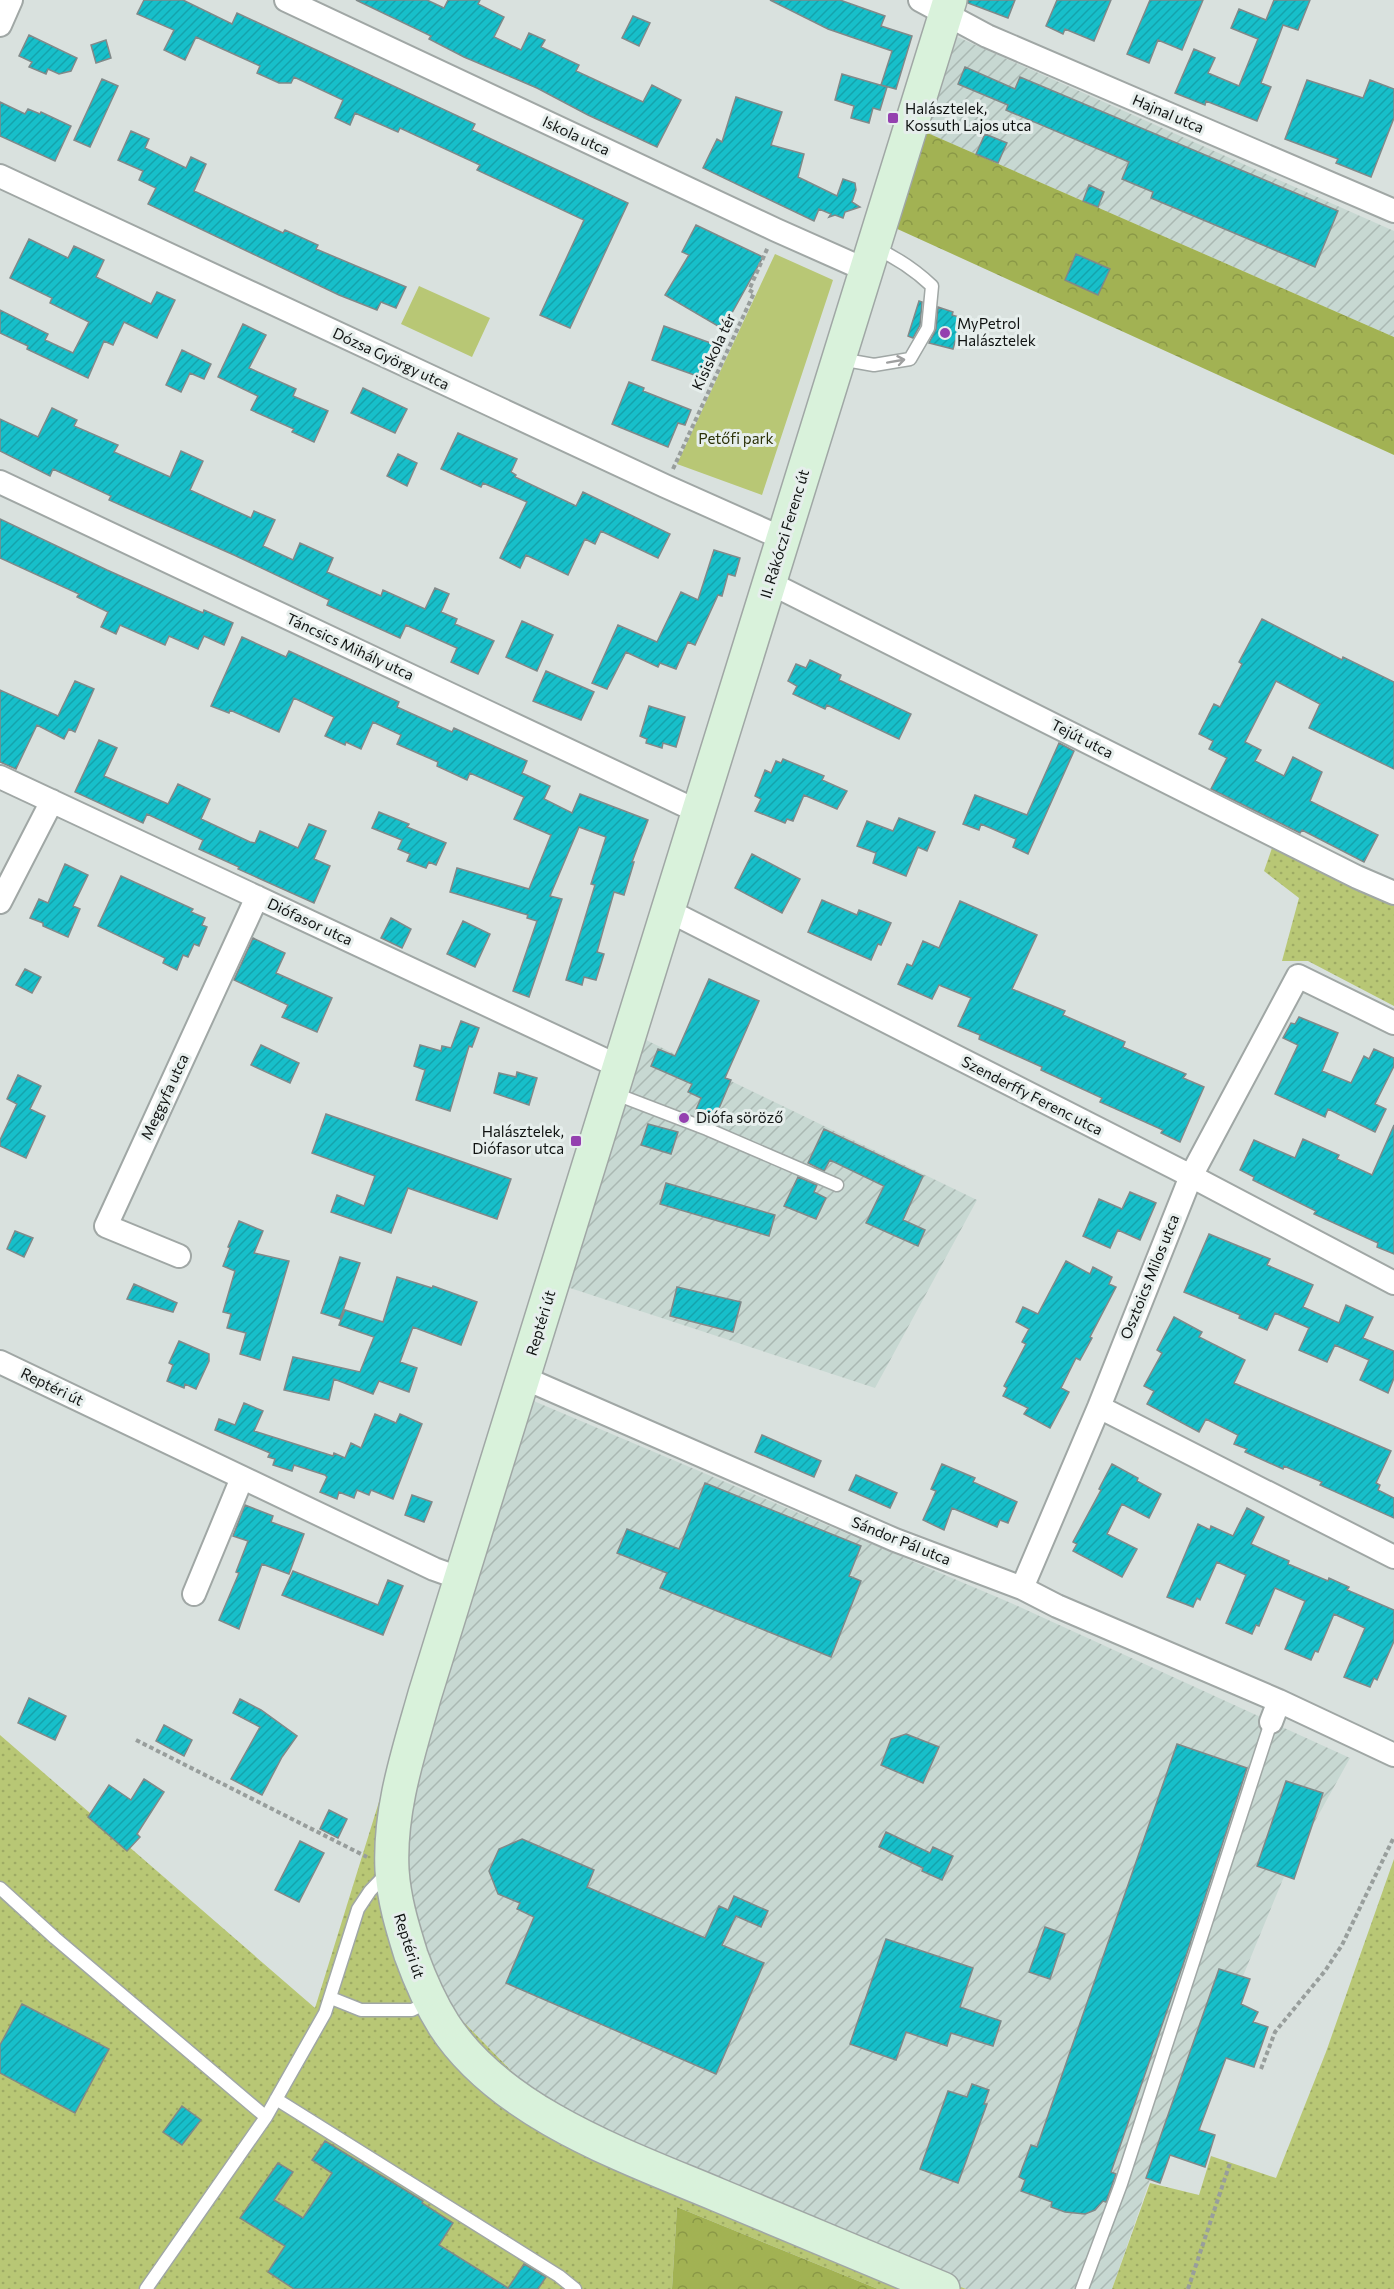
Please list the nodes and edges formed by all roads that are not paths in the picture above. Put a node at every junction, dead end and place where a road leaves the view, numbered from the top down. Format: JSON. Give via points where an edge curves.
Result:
{"nodes":[{"id":1,"x":11,"y":0,"type":"edge"},
{"id":2,"x":286,"y":0,"type":"edge"},
{"id":3,"x":938,"y":4,"type":"edge"},
{"id":4,"x":0,"y":25,"type":"edge"},
{"id":5,"x":0,"y":176,"type":"edge"},
{"id":6,"x":1394,"y":211,"type":"edge"},
{"id":7,"x":870,"y":258,"type":"junction"},
{"id":8,"x":839,"y":359,"type":"junction"},
{"id":9,"x":0,"y":482,"type":"edge"},
{"id":10,"x":784,"y":540,"type":"junction"},
{"id":11,"x":770,"y":583,"type":"junction"},
{"id":12,"x":0,"y":777,"type":"edge"},
{"id":13,"x":52,"y":801,"type":"junction"},
{"id":14,"x":699,"y":812,"type":"junction"},
{"id":15,"x":1394,"y":893,"type":"edge"},
{"id":16,"x":257,"y":897,"type":"junction"},
{"id":17,"x":0,"y":902,"type":"edge"},
{"id":18,"x":669,"y":911,"type":"junction"},
{"id":19,"x":1394,"y":1023,"type":"edge"},
{"id":20,"x":616,"y":1080,"type":"junction"},
{"id":21,"x":1191,"y":1176,"type":"junction"},
{"id":22,"x":837,"y":1185,"type":"dead end"},
{"id":23,"x":179,"y":1256,"type":"dead end"},
{"id":24,"x":1394,"y":1283,"type":"edge"},
{"id":25,"x":0,"y":1362,"type":"edge"},
{"id":26,"x":524,"y":1378,"type":"junction"},
{"id":27,"x":1099,"y":1407,"type":"junction"},
{"id":28,"x":242,"y":1478,"type":"junction"},
{"id":29,"x":1394,"y":1557,"type":"edge"},
{"id":30,"x":462,"y":1580,"type":"junction"},
{"id":31,"x":1022,"y":1588,"type":"junction"},
{"id":32,"x":194,"y":1594,"type":"dead end"},
{"id":33,"x":1279,"y":1701,"type":"junction"},
{"id":34,"x":1271,"y":1722,"type":"joint"},
{"id":35,"x":1394,"y":1755,"type":"edge"},
{"id":36,"x":380,"y":1863,"type":"junction"},
{"id":37,"x":0,"y":1888,"type":"edge"},
{"id":38,"x":330,"y":1998,"type":"junction"},
{"id":39,"x":430,"y":2001,"type":"junction"},
{"id":40,"x":276,"y":2099,"type":"junction"},
{"id":41,"x":266,"y":2117,"type":"junction"},
{"id":42,"x":146,"y":2289,"type":"edge"},
{"id":43,"x":575,"y":2289,"type":"edge"},
{"id":44,"x":943,"y":2289,"type":"edge"},
{"id":45,"x":1082,"y":2289,"type":"edge"}],
"edges":[{"from":1,"to":4,"type":"street"},
{"from":2,"to":7,"type":"street","name":"Iskola utca","via":[[776,230]]},
{"from":3,"to":6,"type":"street","name":"Hajnal utca","via":[[987,36]]},
{"from":3,"to":7,"type":"main road","name":"II. Rákóczi Ferenc út"},
{"from":5,"to":10,"type":"street","name":"Dózsa György utca"},
{"from":7,"to":8,"type":"main road","name":"II. Rákóczi Ferenc út"},
{"from":8,"to":7,"type":"lane","one_way":true,"via":[[874,365],[909,359],[928,328],[932,286],[894,256]]},
{"from":8,"to":10,"type":"main road","name":"II. Rákóczi Ferenc út"},
{"from":9,"to":14,"type":"street","name":"Táncsics Mihály utca"},
{"from":10,"to":11,"type":"main road","name":"II. Rákóczi Ferenc út"},
{"from":11,"to":14,"type":"main road","name":"II. Rákóczi Ferenc út"},
{"from":11,"to":15,"type":"street","name":"Tejút utca"},
{"from":12,"to":13,"type":"street","name":"Diófasor utca"},
{"from":13,"to":16,"type":"street","name":"Diófasor utca"},
{"from":13,"to":17,"type":"street"},
{"from":14,"to":18,"type":"main road","name":"II. Rákóczi Ferenc út"},
{"from":16,"to":20,"type":"street","name":"Diófasor utca"},
{"from":16,"to":23,"type":"street","name":"Meggyfa utca","via":[[106,1226]]},
{"from":18,"to":20,"type":"main road","name":"II. Rákóczi Ferenc út"},
{"from":18,"to":21,"type":"street","name":"Szenderffy Ferenc utca"},
{"from":19,"to":21,"type":"street","name":"Osztoics Milos utca","via":[[1298,975]]},
{"from":20,"to":22,"type":"lane","via":[[708,1129]]},
{"from":20,"to":26,"type":"main road","name":"Reptéri út"},
{"from":21,"to":24,"type":"street","name":"Szenderffy Ferenc utca"},
{"from":21,"to":27,"type":"street","name":"Osztoics Milos utca"},
{"from":25,"to":28,"type":"street","name":"Reptéri út"},
{"from":26,"to":30,"type":"main road","name":"Reptéri út"},
{"from":26,"to":31,"type":"street","name":"Sándor Pál utca","via":[[895,1540]]},
{"from":27,"to":29,"type":"street"},
{"from":27,"to":31,"type":"street","name":"Osztoics Milos utca"},
{"from":28,"to":30,"type":"street","name":"Reptéri út"},
{"from":28,"to":32,"type":"street"},
{"from":30,"to":36,"type":"main road","name":"Reptéri út","via":[[404,1768],[393,1834]]},
{"from":31,"to":33,"type":"street","name":"Sándor Pál utca"},
{"from":33,"to":34,"type":"street"},
{"from":33,"to":35,"type":"street","name":"Sándor Pál utca"},
{"from":34,"to":45,"type":"lane","via":[[1121,2184]]},
{"from":36,"to":38,"type":"lane","via":[[370,1891],[358,1908]]},
{"from":36,"to":39,"type":"main road","name":"Reptéri út"},
{"from":37,"to":41,"type":"lane"},
{"from":38,"to":39,"type":"lane","via":[[361,2010],[412,2010]]},
{"from":38,"to":40,"type":"lane"},
{"from":39,"to":44,"type":"main road","name":"Reptéri út","via":[[445,2027],[482,2069],[516,2098],[546,2116],[652,2168]]},
{"from":40,"to":41,"type":"lane"},
{"from":40,"to":43,"type":"lane"},
{"from":41,"to":42,"type":"lane"}]}
